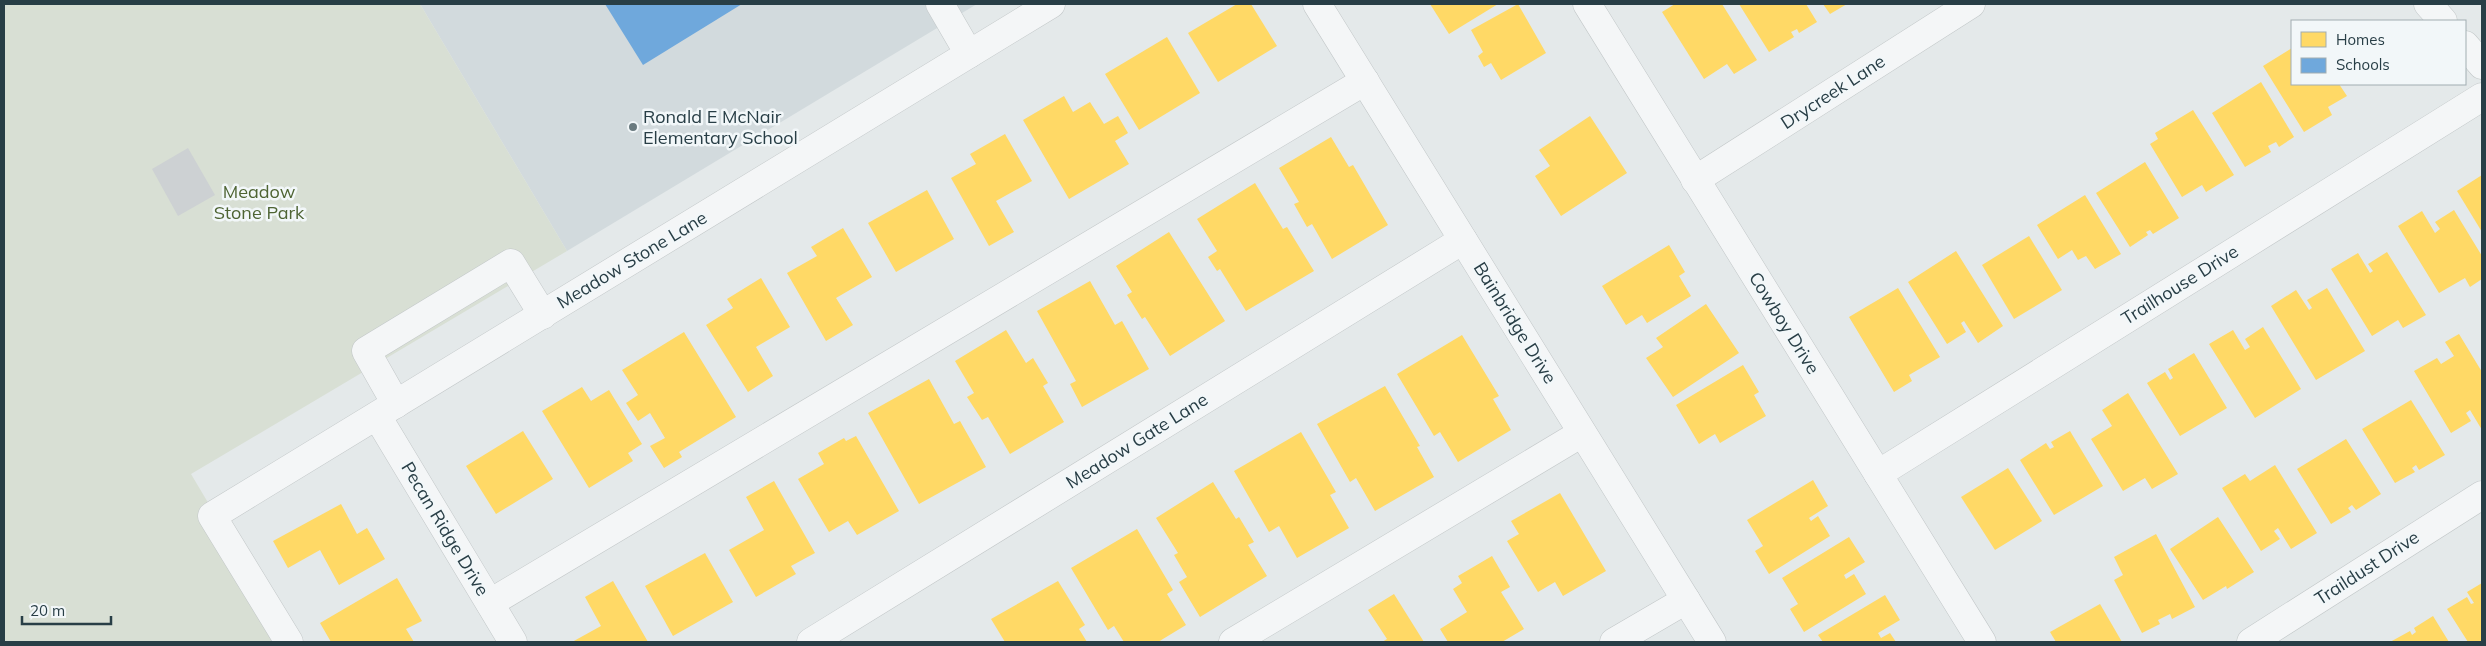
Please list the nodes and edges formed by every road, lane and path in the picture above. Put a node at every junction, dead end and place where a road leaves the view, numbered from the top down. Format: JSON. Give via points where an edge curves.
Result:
{"nodes":[{"id":1,"x":940,"y":4,"type":"edge"},
{"id":2,"x":1051,"y":4,"type":"edge"},
{"id":3,"x":1317,"y":4,"type":"edge"},
{"id":4,"x":1587,"y":4,"type":"edge"},
{"id":5,"x":1971,"y":4,"type":"edge"},
{"id":6,"x":2428,"y":4,"type":"edge"},
{"id":7,"x":2442,"y":20,"type":"edge"},
{"id":8,"x":2466,"y":46,"type":"edge"},
{"id":9,"x":969,"y":54,"type":"junction"},
{"id":10,"x":2482,"y":65,"type":"edge"},
{"id":11,"x":1365,"y":81,"type":"junction"},
{"id":12,"x":2482,"y":96,"type":"edge"},
{"id":13,"x":1696,"y":180,"type":"junction"},
{"id":14,"x":1463,"y":240,"type":"junction"},
{"id":15,"x":543,"y":315,"type":"junction"},
{"id":16,"x":387,"y":410,"type":"junction"},
{"id":17,"x":1582,"y":433,"type":"junction"},
{"id":18,"x":1878,"y":474,"type":"junction"},
{"id":19,"x":2482,"y":495,"type":"edge"},
{"id":20,"x":1686,"y":600,"type":"junction"},
{"id":21,"x":490,"y":604,"type":"junction"},
{"id":22,"x":289,"y":642,"type":"edge"},
{"id":23,"x":513,"y":642,"type":"edge"},
{"id":24,"x":811,"y":642,"type":"edge"},
{"id":25,"x":1232,"y":642,"type":"edge"},
{"id":26,"x":1614,"y":642,"type":"edge"},
{"id":27,"x":1712,"y":642,"type":"edge"},
{"id":28,"x":1982,"y":642,"type":"edge"},
{"id":29,"x":2251,"y":642,"type":"edge"}],
"edges":[{"from":1,"to":9,"type":"street"},
{"from":2,"to":9,"type":"street","name":"Meadow Stone Lane"},
{"from":3,"to":11,"type":"street","name":"Bainbridge Drive"},
{"from":4,"to":13,"type":"street","name":"Cowboy Drive"},
{"from":5,"to":13,"type":"street","name":"Drycreek Lane"},
{"from":6,"to":7,"type":"street"},
{"from":8,"to":10,"type":"street"},
{"from":9,"to":15,"type":"street","name":"Meadow Stone Lane"},
{"from":11,"to":14,"type":"street","name":"Bainbridge Drive"},
{"from":11,"to":21,"type":"street"},
{"from":12,"to":18,"type":"street","name":"Trailhouse Drive"},
{"from":13,"to":18,"type":"street","name":"Cowboy Drive"},
{"from":14,"to":17,"type":"street","name":"Bainbridge Drive"},
{"from":14,"to":24,"type":"street","name":"Meadow Gate Lane"},
{"from":15,"to":16,"type":"street","name":"Meadow Stone Lane"},
{"from":15,"to":16,"type":"street","name":"Pecan Ridge Drive","via":[[511,263],[366,351]]},
{"from":16,"to":21,"type":"street","name":"Pecan Ridge Drive"},
{"from":16,"to":22,"type":"street","name":"Meadow Stone Lane","via":[[212,516]]},
{"from":17,"to":20,"type":"street","name":"Bainbridge Drive"},
{"from":17,"to":25,"type":"street"},
{"from":18,"to":28,"type":"street","name":"Cowboy Drive"},
{"from":19,"to":29,"type":"street","name":"Traildust Drive"},
{"from":20,"to":26,"type":"street"},
{"from":20,"to":27,"type":"street","name":"Bainbridge Drive"},
{"from":21,"to":23,"type":"street","name":"Pecan Ridge Drive"}]}
